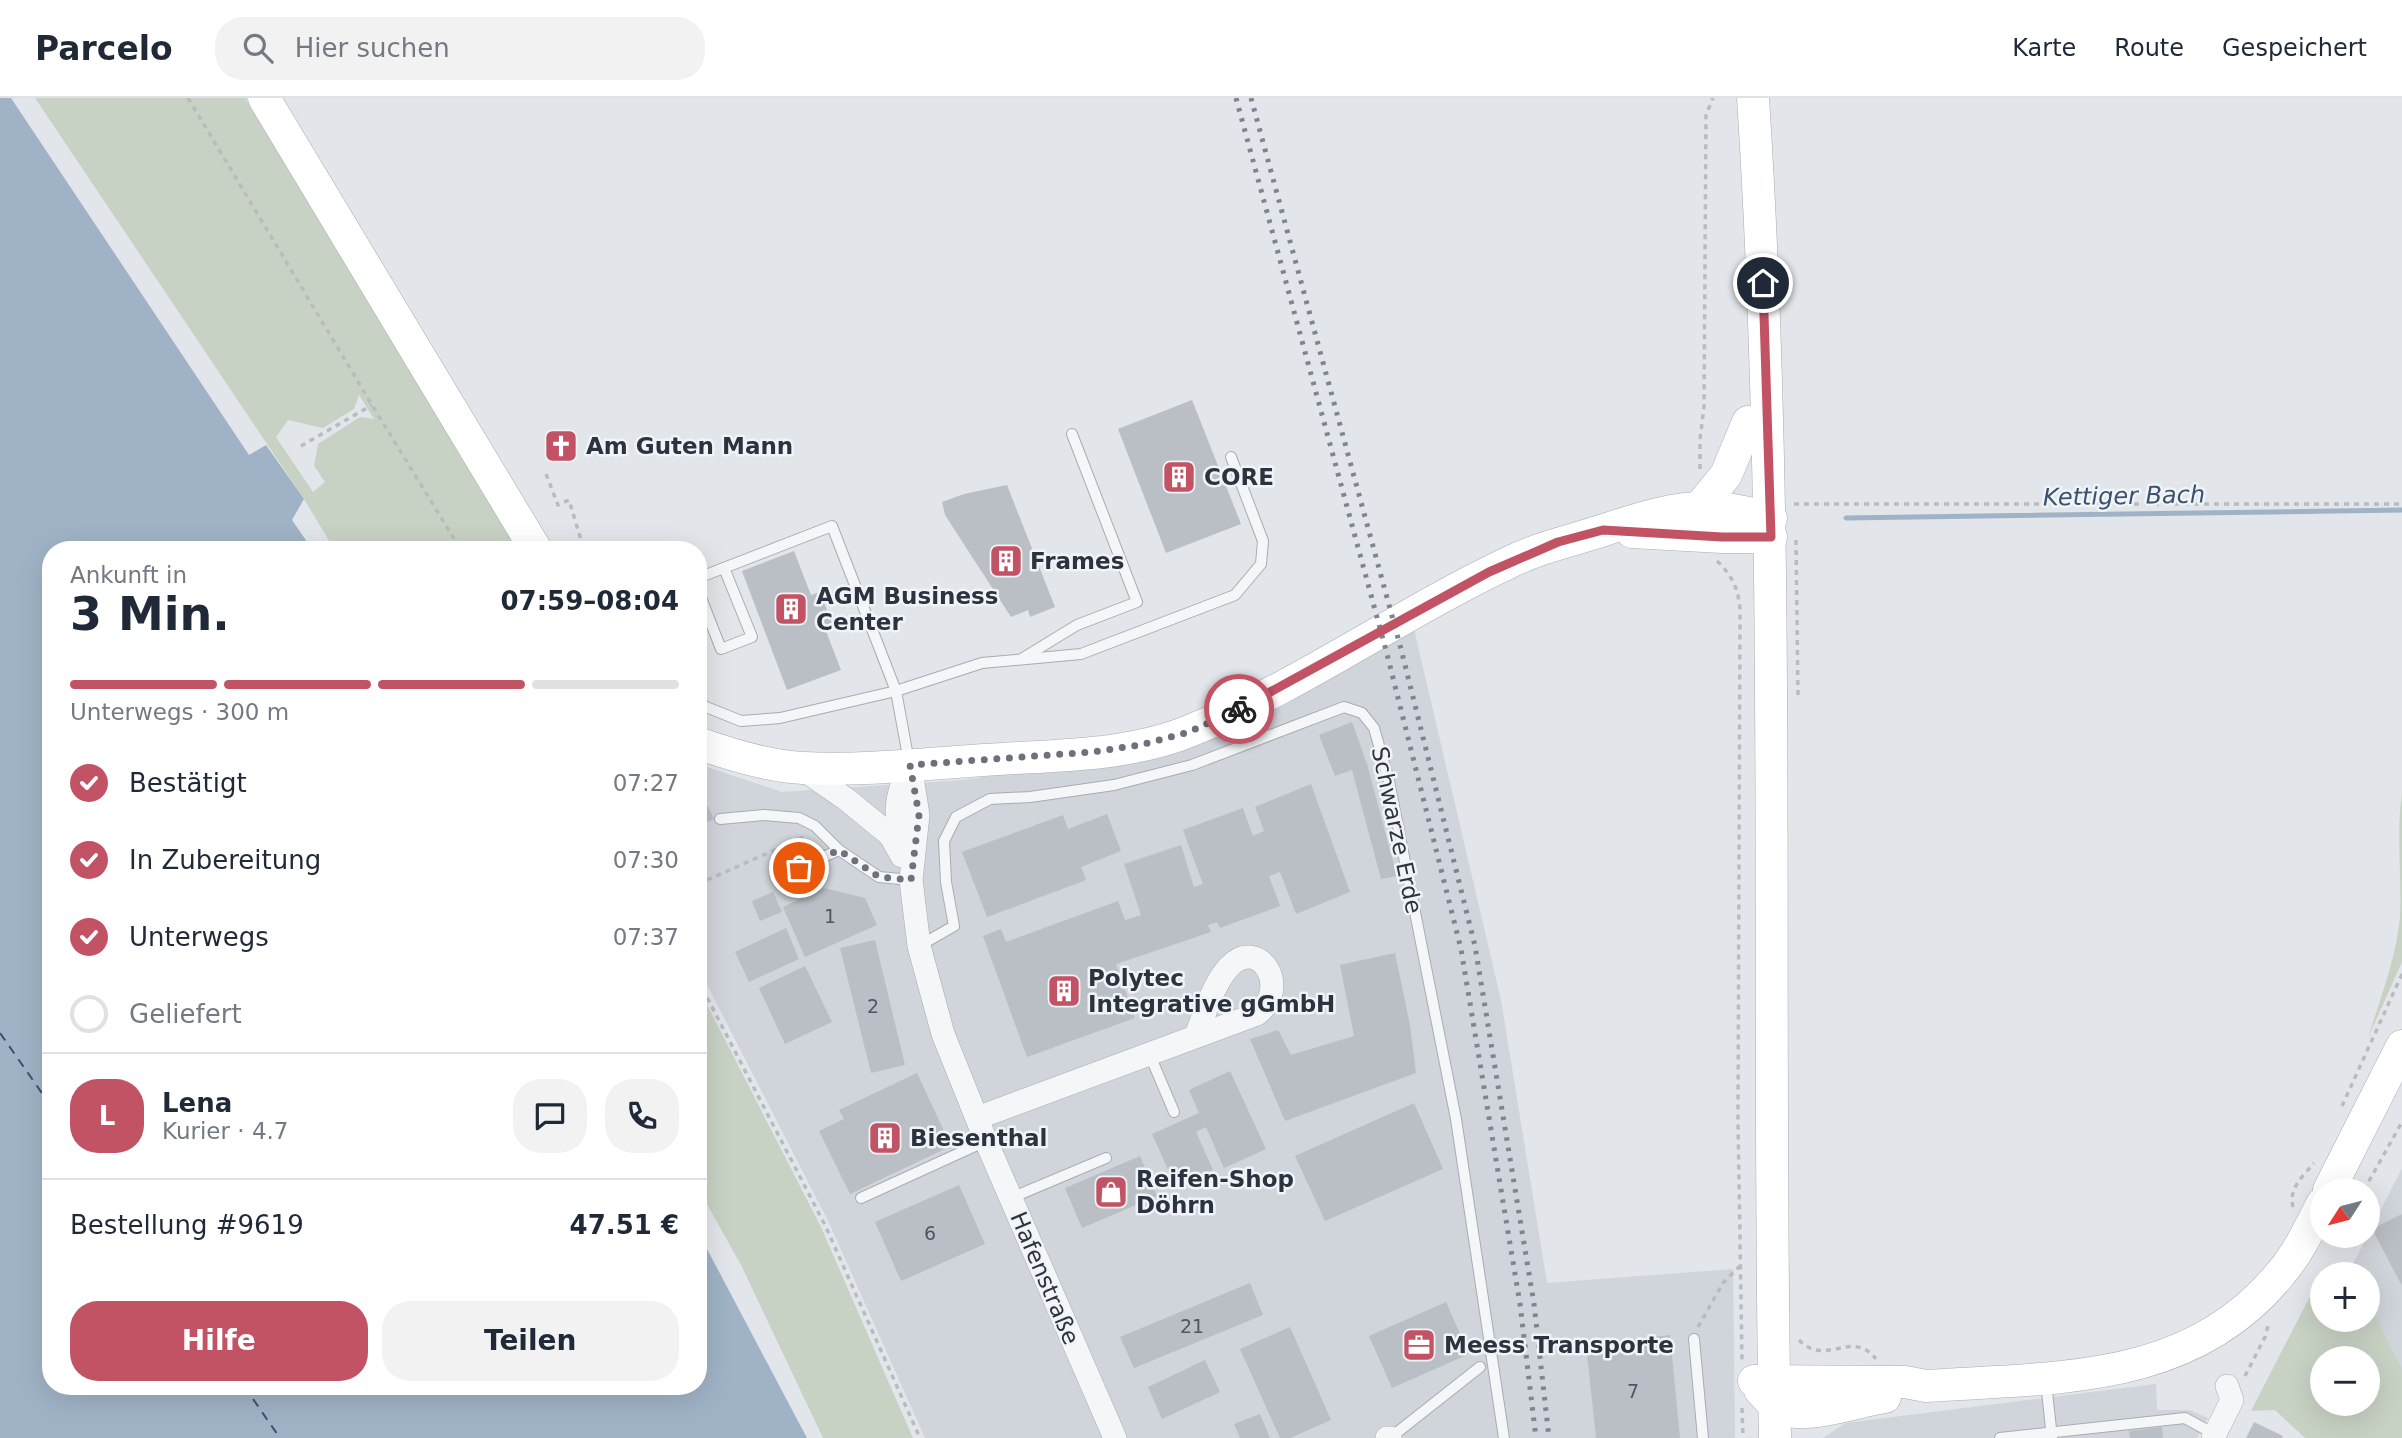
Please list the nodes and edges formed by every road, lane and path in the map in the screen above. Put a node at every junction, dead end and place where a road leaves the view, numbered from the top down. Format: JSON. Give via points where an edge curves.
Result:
{"nodes":[{"id":1,"x":188,"y":98,"type":"edge"},
{"id":2,"x":264,"y":98,"type":"edge"},
{"id":3,"x":1713,"y":98,"type":"edge"},
{"id":4,"x":1740,"y":98,"type":"edge"},
{"id":5,"x":1753,"y":98,"type":"edge"},
{"id":6,"x":372,"y":405,"type":"junction"},
{"id":7,"x":1748,"y":422,"type":"junction"},
{"id":8,"x":1072,"y":434,"type":"dead end"},
{"id":9,"x":301,"y":446,"type":"dead end"},
{"id":10,"x":1231,"y":457,"type":"dead end"},
{"id":11,"x":546,"y":474,"type":"dead end"},
{"id":12,"x":1700,"y":493,"type":"junction"},
{"id":13,"x":2402,"y":504,"type":"edge"},
{"id":14,"x":1775,"y":523,"type":"junction"},
{"id":15,"x":1603,"y":530,"type":"junction"},
{"id":16,"x":455,"y":541,"type":"edge"},
{"id":17,"x":531,"y":541,"type":"edge"},
{"id":18,"x":581,"y":541,"type":"edge"},
{"id":19,"x":1714,"y":558,"type":"dead end"},
{"id":20,"x":724,"y":568,"type":"junction"},
{"id":21,"x":707,"y":575,"type":"edge"},
{"id":22,"x":707,"y":613,"type":"edge"},
{"id":23,"x":1021,"y":659,"type":"junction"},
{"id":24,"x":896,"y":691,"type":"junction"},
{"id":25,"x":1798,"y":697,"type":"dead end"},
{"id":26,"x":707,"y":707,"type":"edge"},
{"id":27,"x":707,"y":746,"type":"edge"},
{"id":28,"x":910,"y":765,"type":"junction"},
{"id":29,"x":801,"y":768,"type":"junction"},
{"id":30,"x":720,"y":818,"type":"dead end"},
{"id":31,"x":815,"y":826,"type":"junction"},
{"id":32,"x":839,"y":850,"type":"junction"},
{"id":33,"x":902,"y":856,"type":"junction"},
{"id":34,"x":779,"y":877,"type":"dead end"},
{"id":35,"x":707,"y":880,"type":"edge"},
{"id":36,"x":911,"y":880,"type":"junction"},
{"id":37,"x":919,"y":946,"type":"junction"},
{"id":38,"x":2402,"y":974,"type":"edge"},
{"id":39,"x":707,"y":997,"type":"edge"},
{"id":40,"x":1196,"y":1035,"type":"dead end"},
{"id":41,"x":2402,"y":1046,"type":"edge"},
{"id":42,"x":1149,"y":1053,"type":"junction"},
{"id":43,"x":2341,"y":1108,"type":"dead end"},
{"id":44,"x":1174,"y":1112,"type":"dead end"},
{"id":45,"x":977,"y":1118,"type":"junction"},
{"id":46,"x":2402,"y":1122,"type":"edge"},
{"id":47,"x":986,"y":1141,"type":"junction"},
{"id":48,"x":2318,"y":1156,"type":"dead end"},
{"id":49,"x":1106,"y":1158,"type":"dead end"},
{"id":50,"x":2335,"y":1178,"type":"edge"},
{"id":51,"x":2371,"y":1178,"type":"edge"},
{"id":52,"x":861,"y":1198,"type":"dead end"},
{"id":53,"x":1011,"y":1198,"type":"junction"},
{"id":54,"x":2310,"y":1214,"type":"edge"},
{"id":55,"x":2310,"y":1226,"type":"edge"},
{"id":56,"x":1740,"y":1266,"type":"junction"},
{"id":57,"x":2269,"y":1322,"type":"dead end"},
{"id":58,"x":1795,"y":1334,"type":"dead end"},
{"id":59,"x":1693,"y":1339,"type":"joint"},
{"id":60,"x":1480,"y":1367,"type":"dead end"},
{"id":61,"x":2046,"y":1377,"type":"junction"},
{"id":62,"x":1884,"y":1382,"type":"junction"},
{"id":63,"x":1926,"y":1386,"type":"junction"},
{"id":64,"x":1757,"y":1388,"type":"junction"},
{"id":65,"x":2229,"y":1393,"type":"joint"},
{"id":66,"x":1827,"y":1409,"type":"junction"},
{"id":67,"x":2052,"y":1435,"type":"edge"},
{"id":68,"x":2214,"y":1436,"type":"edge"},
{"id":69,"x":920,"y":1438,"type":"edge"},
{"id":70,"x":1115,"y":1438,"type":"edge"},
{"id":71,"x":1389,"y":1438,"type":"edge"},
{"id":72,"x":1503,"y":1438,"type":"edge"},
{"id":73,"x":1703,"y":1438,"type":"edge"},
{"id":74,"x":1743,"y":1438,"type":"edge"},
{"id":75,"x":1755,"y":1438,"type":"edge"},
{"id":76,"x":1775,"y":1438,"type":"edge"},
{"id":77,"x":1799,"y":1438,"type":"edge"},
{"id":78,"x":2000,"y":1438,"type":"edge"}],
"edges":[{"from":1,"to":6,"type":"path"},
{"from":2,"to":17,"type":"street"},
{"from":3,"to":12,"type":"path","via":[[1706,116]]},
{"from":4,"to":7,"type":"street"},
{"from":5,"to":14,"type":"street"},
{"from":6,"to":9,"type":"path"},
{"from":6,"to":16,"type":"path"},
{"from":7,"to":12,"type":"street","via":[[1726,475]]},
{"from":7,"to":14,"type":"street"},
{"from":8,"to":23,"type":"lane","via":[[1137,603],[1077,625]]},
{"from":10,"to":23,"type":"lane","via":[[1263,541],[1261,564],[1235,595],[1081,654]]},
{"from":11,"to":18,"type":"path","via":[[558,505],[569,500]]},
{"from":12,"to":14,"type":"street","via":[[1726,509]]},
{"from":12,"to":15,"type":"street"},
{"from":13,"to":14,"type":"path"},
{"from":14,"to":15,"type":"street"},
{"from":14,"to":25,"type":"path"},
{"from":14,"to":64,"type":"street","via":[[1752,675],[1750,1053]]},
{"from":15,"to":28,"type":"street","via":[[1508,563],[1252,703],[1189,732],[1092,752]]},
{"from":19,"to":56,"type":"path","via":[[1732,578],[1740,610]]},
{"from":20,"to":21,"type":"lane"},
{"from":20,"to":22,"type":"lane","via":[[752,637],[721,649]]},
{"from":20,"to":24,"type":"lane","via":[[832,526]]},
{"from":23,"to":24,"type":"lane","via":[[982,663]]},
{"from":24,"to":26,"type":"lane","via":[[780,718],[741,721]]},
{"from":24,"to":28,"type":"lane"},
{"from":27,"to":29,"type":"street"},
{"from":28,"to":29,"type":"street"},
{"from":28,"to":33,"type":"street","name":"Hafenstraße","via":[[895,810]]},
{"from":28,"to":36,"type":"street","name":"Hafenstraße","via":[[919,815]]},
{"from":29,"to":33,"type":"street","name":"Hafenstraße","via":[[890,835]]},
{"from":30,"to":31,"type":"lane","via":[[764,815],[799,818]]},
{"from":31,"to":32,"type":"lane"},
{"from":31,"to":35,"type":"path","via":[[810,834]]},
{"from":32,"to":34,"type":"lane"},
{"from":32,"to":36,"type":"lane","via":[[879,877]]},
{"from":33,"to":36,"type":"street","name":"Hafenstraße"},
{"from":36,"to":37,"type":"street","name":"Hafenstraße"},
{"from":37,"to":45,"type":"street","name":"Hafenstraße","via":[[943,1034]]},
{"from":37,"to":72,"type":"lane","name":"Schwarze Erde","via":[[954,926],[944,841],[956,817],[967,811],[990,799],[1114,785],[1192,765],[1344,707],[1362,713],[1374,728],[1389,780],[1443,1052]]},
{"from":38,"to":43,"type":"path"},
{"from":39,"to":69,"type":"path","via":[[825,1224]]},
{"from":40,"to":42,"type":"street"},
{"from":41,"to":50,"type":"street"},
{"from":42,"to":44,"type":"lane"},
{"from":42,"to":45,"type":"street"},
{"from":45,"to":47,"type":"street","name":"Hafenstraße"},
{"from":46,"to":51,"type":"path"},
{"from":47,"to":52,"type":"lane"},
{"from":47,"to":53,"type":"street","name":"Hafenstraße"},
{"from":48,"to":54,"type":"path","via":[[2292,1191],[2297,1213]]},
{"from":49,"to":53,"type":"lane"},
{"from":53,"to":70,"type":"street","name":"Hafenstraße"},
{"from":55,"to":61,"type":"street","via":[[2267,1290],[2212,1334],[2144,1363]]},
{"from":56,"to":59,"type":"path","via":[[1723,1283]]},
{"from":56,"to":64,"type":"path"},
{"from":57,"to":65,"type":"path","via":[[2265,1337]]},
{"from":58,"to":62,"type":"path","via":[[1822,1352],[1864,1348],[1879,1363]]},
{"from":59,"to":73,"type":"lane"},
{"from":60,"to":71,"type":"lane"},
{"from":61,"to":63,"type":"street"},
{"from":61,"to":67,"type":"lane"},
{"from":62,"to":63,"type":"street"},
{"from":62,"to":64,"type":"street"},
{"from":63,"to":66,"type":"street"},
{"from":64,"to":66,"type":"street","via":[[1792,1411]]},
{"from":64,"to":74,"type":"path"},
{"from":64,"to":75,"type":"street"},
{"from":64,"to":76,"type":"street"},
{"from":65,"to":68,"type":"street"},
{"from":66,"to":77,"type":"street"},
{"from":67,"to":68,"type":"lane","via":[[2185,1418]]},
{"from":67,"to":78,"type":"lane"}]}
